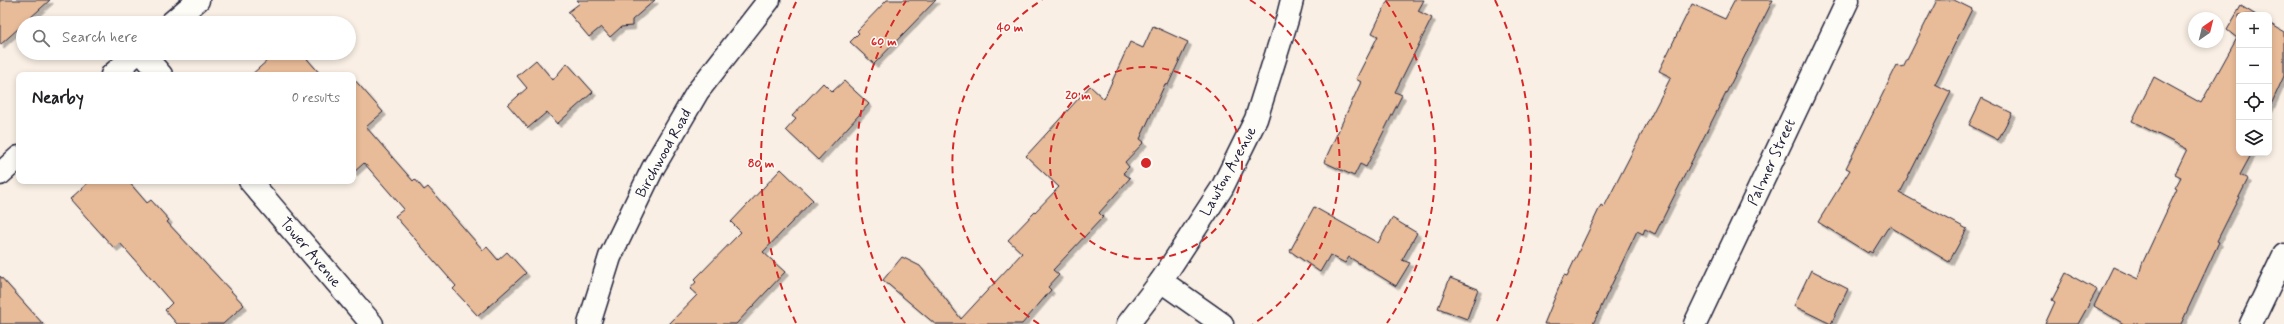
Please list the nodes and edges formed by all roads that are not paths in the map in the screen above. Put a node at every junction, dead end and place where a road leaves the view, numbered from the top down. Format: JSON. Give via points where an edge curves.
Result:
{"nodes":[{"id":1,"x":198,"y":0,"type":"edge"},
{"id":2,"x":769,"y":0,"type":"edge"},
{"id":3,"x":1292,"y":0,"type":"edge"},
{"id":4,"x":1848,"y":0,"type":"edge"},
{"id":5,"x":179,"y":16,"type":"edge"},
{"id":6,"x":129,"y":60,"type":"edge"},
{"id":7,"x":148,"y":60,"type":"edge"},
{"id":8,"x":115,"y":72,"type":"edge"},
{"id":9,"x":158,"y":72,"type":"edge"},
{"id":10,"x":16,"y":160,"type":"edge"},
{"id":11,"x":0,"y":174,"type":"edge"},
{"id":12,"x":253,"y":184,"type":"edge"},
{"id":13,"x":2284,"y":255,"type":"edge"},
{"id":14,"x":1161,"y":281,"type":"junction"},
{"id":15,"x":372,"y":324,"type":"edge"},
{"id":16,"x":589,"y":324,"type":"edge"},
{"id":17,"x":1128,"y":324,"type":"edge"},
{"id":18,"x":1222,"y":324,"type":"edge"},
{"id":19,"x":1695,"y":324,"type":"edge"},
{"id":20,"x":2251,"y":324,"type":"edge"}],
"edges":[{"from":1,"to":5,"type":"street"},
{"from":2,"to":16,"type":"street","name":"Birchwood Road","via":[[698,91],[653,168],[610,257]]},
{"from":3,"to":14,"type":"street","name":"Lawton Avenue","via":[[1256,119],[1222,188]]},
{"from":4,"to":19,"type":"street","name":"Palmer Street"},
{"from":6,"to":8,"type":"street"},
{"from":7,"to":9,"type":"street"},
{"from":10,"to":11,"type":"street"},
{"from":12,"to":15,"type":"street","name":"Tower Avenue"},
{"from":13,"to":20,"type":"street"},
{"from":14,"to":17,"type":"street","name":"Lawton Avenue"},
{"from":14,"to":18,"type":"street"}]}
